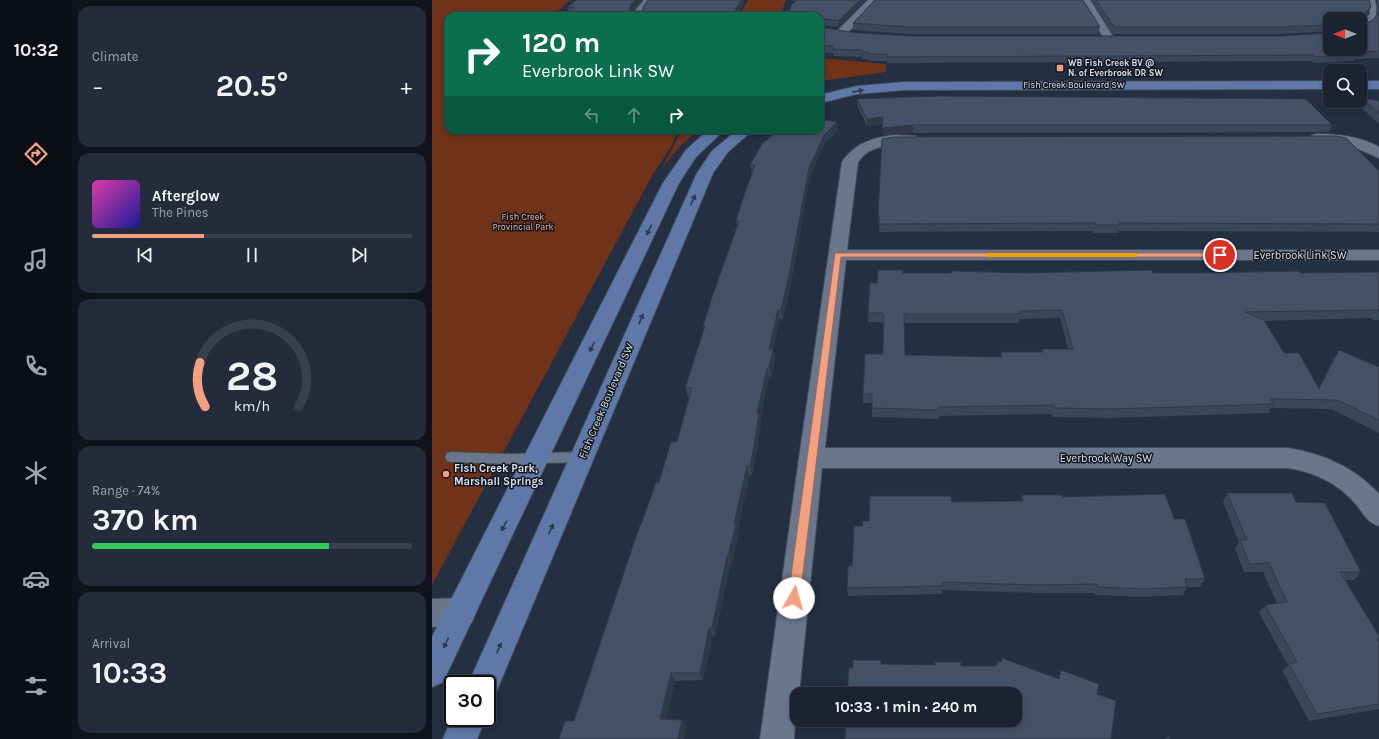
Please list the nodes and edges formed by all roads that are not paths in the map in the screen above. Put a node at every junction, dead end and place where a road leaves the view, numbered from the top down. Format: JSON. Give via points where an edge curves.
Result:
{"nodes":[{"id":1,"x":649,"y":0,"type":"edge"},
{"id":2,"x":919,"y":0,"type":"edge"},
{"id":3,"x":1085,"y":0,"type":"edge"},
{"id":4,"x":1370,"y":0,"type":"edge"},
{"id":5,"x":639,"y":12,"type":"edge"},
{"id":6,"x":1367,"y":23,"type":"edge"},
{"id":7,"x":828,"y":30,"type":"edge"},
{"id":8,"x":841,"y":33,"type":"junction"},
{"id":9,"x":857,"y":35,"type":"edge"},
{"id":10,"x":1093,"y":38,"type":"edge"},
{"id":11,"x":1323,"y":76,"type":"edge"},
{"id":12,"x":1367,"y":76,"type":"edge"},
{"id":13,"x":1379,"y":76,"type":"edge"},
{"id":14,"x":1323,"y":85,"type":"edge"},
{"id":15,"x":1367,"y":85,"type":"edge"},
{"id":16,"x":1379,"y":85,"type":"edge"},
{"id":17,"x":824,"y":87,"type":"edge"},
{"id":18,"x":824,"y":97,"type":"edge"},
{"id":19,"x":712,"y":134,"type":"edge"},
{"id":20,"x":741,"y":134,"type":"edge"},
{"id":21,"x":925,"y":138,"type":"edge"},
{"id":22,"x":1301,"y":138,"type":"edge"},
{"id":23,"x":1379,"y":154,"type":"edge"},
{"id":24,"x":838,"y":255,"type":"junction"},
{"id":25,"x":1379,"y":255,"type":"edge"},
{"id":26,"x":452,"y":457,"type":"dead end"},
{"id":27,"x":582,"y":457,"type":"junction"},
{"id":28,"x":538,"y":458,"type":"junction"},
{"id":29,"x":811,"y":458,"type":"junction"},
{"id":30,"x":1379,"y":516,"type":"edge"},
{"id":31,"x":461,"y":612,"type":"junction"},
{"id":32,"x":432,"y":613,"type":"edge"},
{"id":33,"x":432,"y":671,"type":"edge"},
{"id":34,"x":488,"y":675,"type":"edge"},
{"id":35,"x":465,"y":727,"type":"edge"},
{"id":36,"x":460,"y":739,"type":"edge"},
{"id":37,"x":777,"y":739,"type":"edge"}],
"edges":[{"from":1,"to":5,"type":"street"},
{"from":2,"to":8,"type":"street","via":[[872,2]]},
{"from":3,"to":10,"type":"street","via":[[1113,38]]},
{"from":4,"to":6,"type":"street","via":[[1375,14]]},
{"from":7,"to":8,"type":"street"},
{"from":8,"to":9,"type":"street"},
{"from":11,"to":17,"type":"main road","name":"Fish Creek Boulevard SW","via":[[910,77],[856,81]]},
{"from":12,"to":13,"type":"main road"},
{"from":18,"to":14,"type":"main road","name":"Fish Creek Boulevard SW","one_way":true,"via":[[857,90],[912,86]]},
{"from":15,"to":16,"type":"main road"},
{"from":19,"to":28,"type":"main road","one_way":true,"via":[[692,151],[679,168]]},
{"from":27,"to":20,"type":"main road","name":"Fish Creek Boulevard SW","one_way":true,"via":[[705,173],[718,153]]},
{"from":21,"to":24,"type":"street","via":[[877,142],[856,152],[850,162]]},
{"from":22,"to":23,"type":"street","via":[[1342,139],[1369,147]]},
{"from":24,"to":25,"type":"street","name":"Everbrook Link SW"},
{"from":24,"to":29,"type":"street"},
{"from":26,"to":28,"type":"lane"},
{"from":27,"to":28,"type":"lane"},
{"from":34,"to":27,"type":"main road","name":"Fish Creek Boulevard SW","one_way":true},
{"from":28,"to":31,"type":"main road","one_way":true},
{"from":29,"to":30,"type":"street","name":"Everbrook Way SW","via":[[1288,458],[1315,463],[1344,477],[1358,487]]},
{"from":29,"to":37,"type":"street"},
{"from":31,"to":32,"type":"street"},
{"from":31,"to":33,"type":"main road","one_way":true},
{"from":35,"to":36,"type":"main road"}]}
